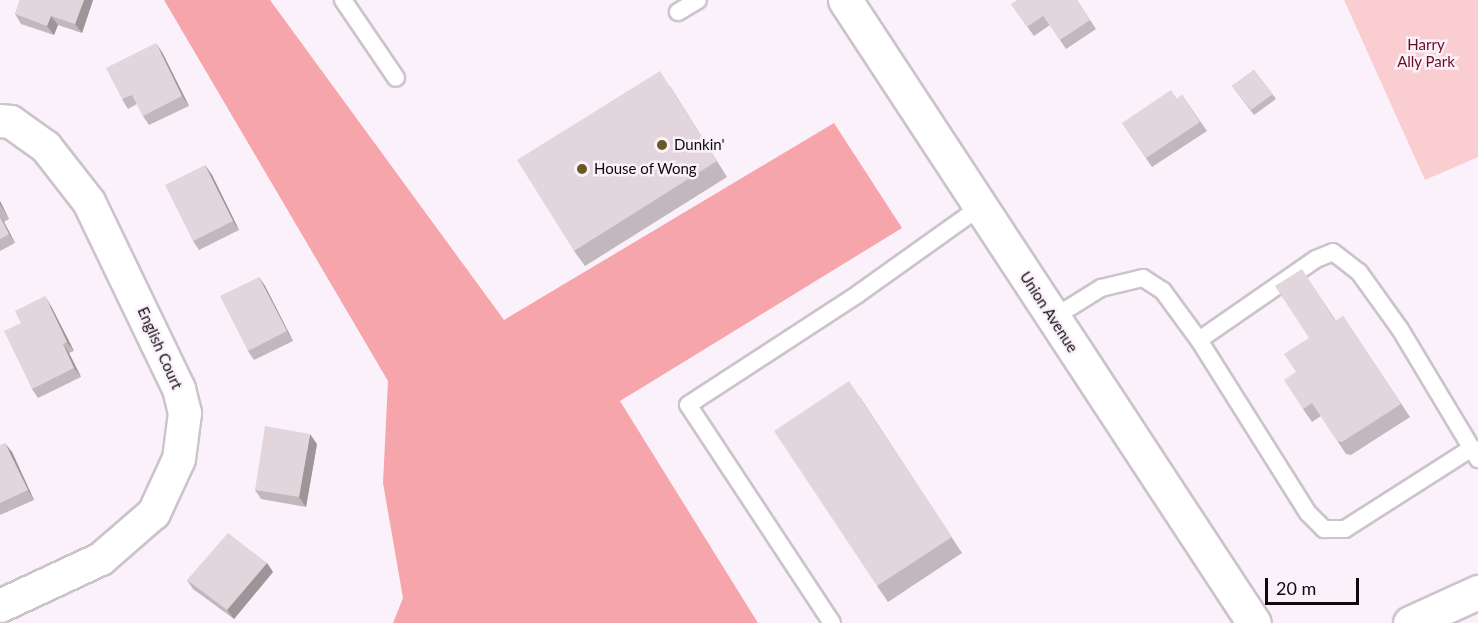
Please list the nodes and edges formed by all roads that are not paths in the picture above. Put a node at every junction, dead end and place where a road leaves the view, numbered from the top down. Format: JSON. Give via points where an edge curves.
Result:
{"nodes":[{"id":1,"x":343,"y":0,"type":"edge"},
{"id":2,"x":698,"y":0,"type":"edge"},
{"id":3,"x":845,"y":0,"type":"edge"},
{"id":4,"x":678,"y":12,"type":"dead end"},
{"id":5,"x":396,"y":78,"type":"dead end"},
{"id":6,"x":0,"y":121,"type":"edge"},
{"id":7,"x":980,"y":207,"type":"junction"},
{"id":8,"x":1053,"y":318,"type":"junction"},
{"id":9,"x":1199,"y":340,"type":"junction"},
{"id":10,"x":1475,"y":453,"type":"edge"},
{"id":11,"x":1478,"y":592,"type":"edge"},
{"id":12,"x":0,"y":606,"type":"edge"},
{"id":13,"x":832,"y":623,"type":"edge"},
{"id":14,"x":1254,"y":623,"type":"edge"},
{"id":15,"x":1410,"y":623,"type":"edge"}],
"edges":[{"from":1,"to":5,"type":"lane"},
{"from":2,"to":4,"type":"lane"},
{"from":3,"to":7,"type":"street","name":"Union Avenue"},
{"from":6,"to":12,"type":"street","name":"English Court","via":[[11,122],[46,147],[89,202],[175,379],[184,413],[179,459],[154,513],[101,560]]},
{"from":7,"to":8,"type":"street","name":"Union Avenue"},
{"from":7,"to":13,"type":"lane","via":[[858,294],[688,405]]},
{"from":8,"to":9,"type":"lane","via":[[1101,288],[1143,278],[1163,291]]},
{"from":8,"to":14,"type":"street","name":"Union Avenue"},
{"from":9,"to":10,"type":"lane","via":[[1308,513],[1324,528],[1345,529]]},
{"from":9,"to":10,"type":"lane","via":[[1316,259],[1333,252],[1359,272],[1400,329]]},
{"from":11,"to":15,"type":"street"}]}
